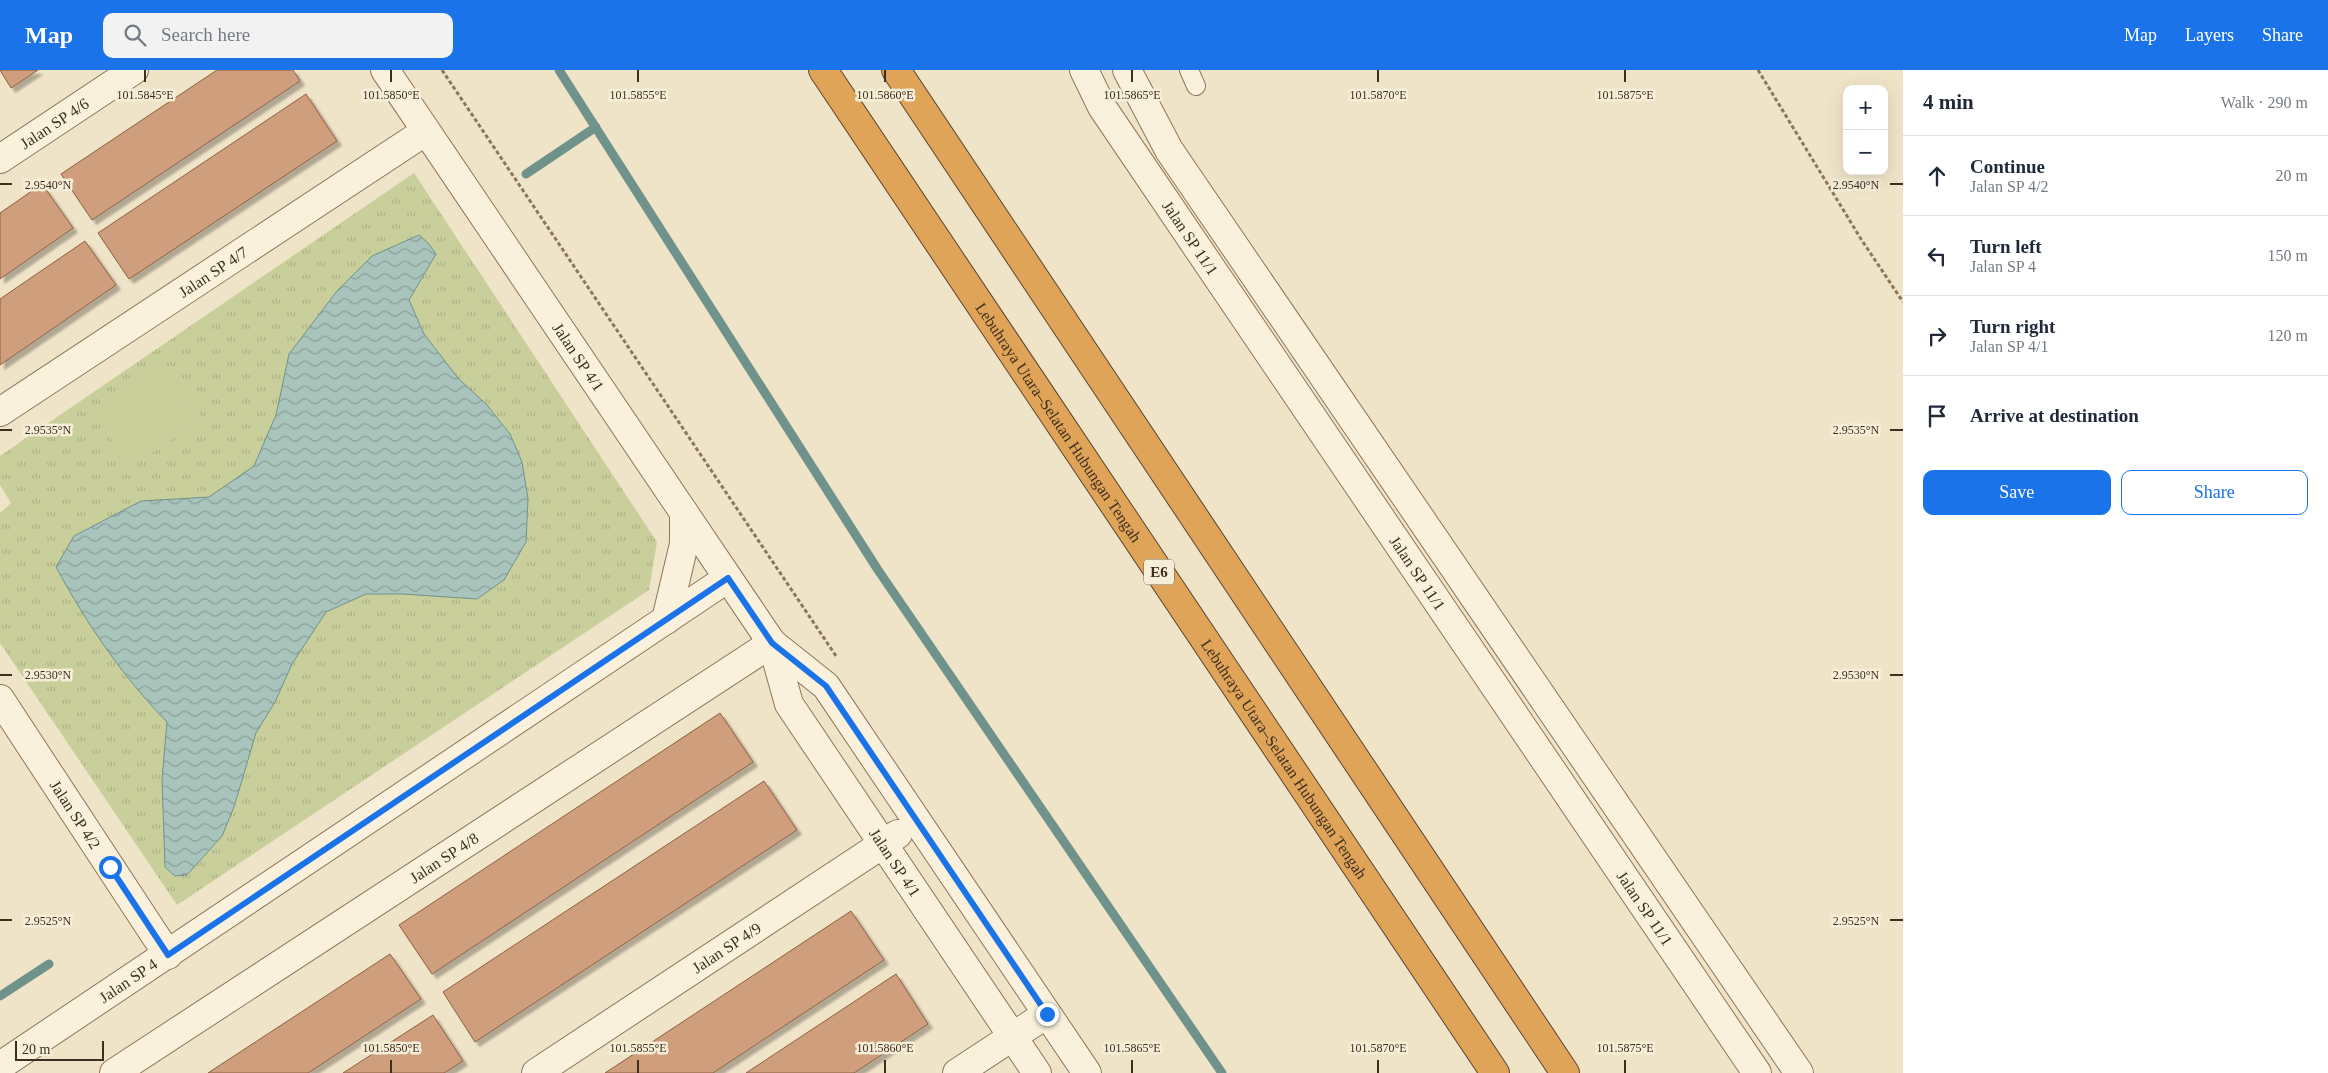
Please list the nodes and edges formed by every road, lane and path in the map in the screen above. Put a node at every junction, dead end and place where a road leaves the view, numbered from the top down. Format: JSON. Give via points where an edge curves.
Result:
{"nodes":[{"id":1,"x":134,"y":70,"type":"edge"},
{"id":2,"x":385,"y":70,"type":"edge"},
{"id":3,"x":442,"y":70,"type":"edge"},
{"id":4,"x":824,"y":70,"type":"edge"},
{"id":5,"x":896,"y":70,"type":"edge"},
{"id":6,"x":1084,"y":70,"type":"edge"},
{"id":7,"x":1127,"y":70,"type":"edge"},
{"id":8,"x":1758,"y":70,"type":"edge"},
{"id":9,"x":426,"y":131,"type":"junction"},
{"id":10,"x":0,"y":160,"type":"edge"},
{"id":11,"x":1903,"y":302,"type":"edge"},
{"id":12,"x":0,"y":412,"type":"edge"},
{"id":13,"x":684,"y":513,"type":"junction"},
{"id":14,"x":728,"y":578,"type":"junction"},
{"id":15,"x":666,"y":620,"type":"junction"},
{"id":16,"x":772,"y":643,"type":"junction"},
{"id":17,"x":838,"y":658,"type":"dead end"},
{"id":18,"x":0,"y":699,"type":"edge"},
{"id":19,"x":917,"y":823,"type":"junction"},
{"id":20,"x":883,"y":843,"type":"junction"},
{"id":21,"x":168,"y":955,"type":"junction"},
{"id":22,"x":1047,"y":1014,"type":"junction"},
{"id":23,"x":1013,"y":1036,"type":"junction"},
{"id":24,"x":8,"y":1067,"type":"edge"},
{"id":25,"x":114,"y":1073,"type":"edge"},
{"id":26,"x":536,"y":1073,"type":"edge"},
{"id":27,"x":956,"y":1073,"type":"edge"},
{"id":28,"x":1037,"y":1073,"type":"edge"},
{"id":29,"x":1087,"y":1073,"type":"edge"},
{"id":30,"x":1495,"y":1073,"type":"edge"},
{"id":31,"x":1565,"y":1073,"type":"edge"},
{"id":32,"x":1758,"y":1073,"type":"edge"},
{"id":33,"x":1799,"y":1073,"type":"edge"}],
"edges":[{"from":1,"to":10,"type":"street","name":"Jalan SP 4/6"},
{"from":2,"to":9,"type":"street","name":"Jalan SP 4/1"},
{"from":3,"to":17,"type":"path"},
{"from":4,"to":30,"type":"highway","name":"Lebuhraya Utara–Selatan Hubungan Tengah","number":"E6"},
{"from":5,"to":31,"type":"highway"},
{"from":6,"to":32,"type":"street","name":"Jalan SP 11/1","via":[[1108,116]]},
{"from":7,"to":33,"type":"street","name":"Jalan SP 11/1","via":[[1168,150]]},
{"from":8,"to":11,"type":"path"},
{"from":9,"to":12,"type":"street","name":"Jalan SP 4/7"},
{"from":9,"to":13,"type":"street","name":"Jalan SP 4/1"},
{"from":13,"to":14,"type":"street","name":"Jalan SP 4/1"},
{"from":13,"to":15,"type":"street","via":[[684,544]]},
{"from":14,"to":15,"type":"street","name":"Jalan SP 4"},
{"from":14,"to":16,"type":"street","name":"Jalan SP 4/1"},
{"from":15,"to":21,"type":"street","name":"Jalan SP 4"},
{"from":16,"to":19,"type":"street","name":"Jalan SP 4/1","via":[[826,686]]},
{"from":16,"to":20,"type":"street","name":"Jalan SP 4/1","via":[[789,704]]},
{"from":16,"to":25,"type":"street","name":"Jalan SP 4/8"},
{"from":18,"to":21,"type":"street","name":"Jalan SP 4/2"},
{"from":19,"to":20,"type":"street","name":"Jalan SP 4/9"},
{"from":19,"to":22,"type":"street","name":"Jalan SP 4/1"},
{"from":20,"to":23,"type":"street","name":"Jalan SP 4/1"},
{"from":20,"to":26,"type":"street","name":"Jalan SP 4/9"},
{"from":21,"to":24,"type":"street","name":"Jalan SP 4"},
{"from":22,"to":23,"type":"street"},
{"from":22,"to":29,"type":"street","name":"Jalan SP 4/1"},
{"from":23,"to":27,"type":"street"},
{"from":23,"to":28,"type":"street","name":"Jalan SP 4/1"}]}
